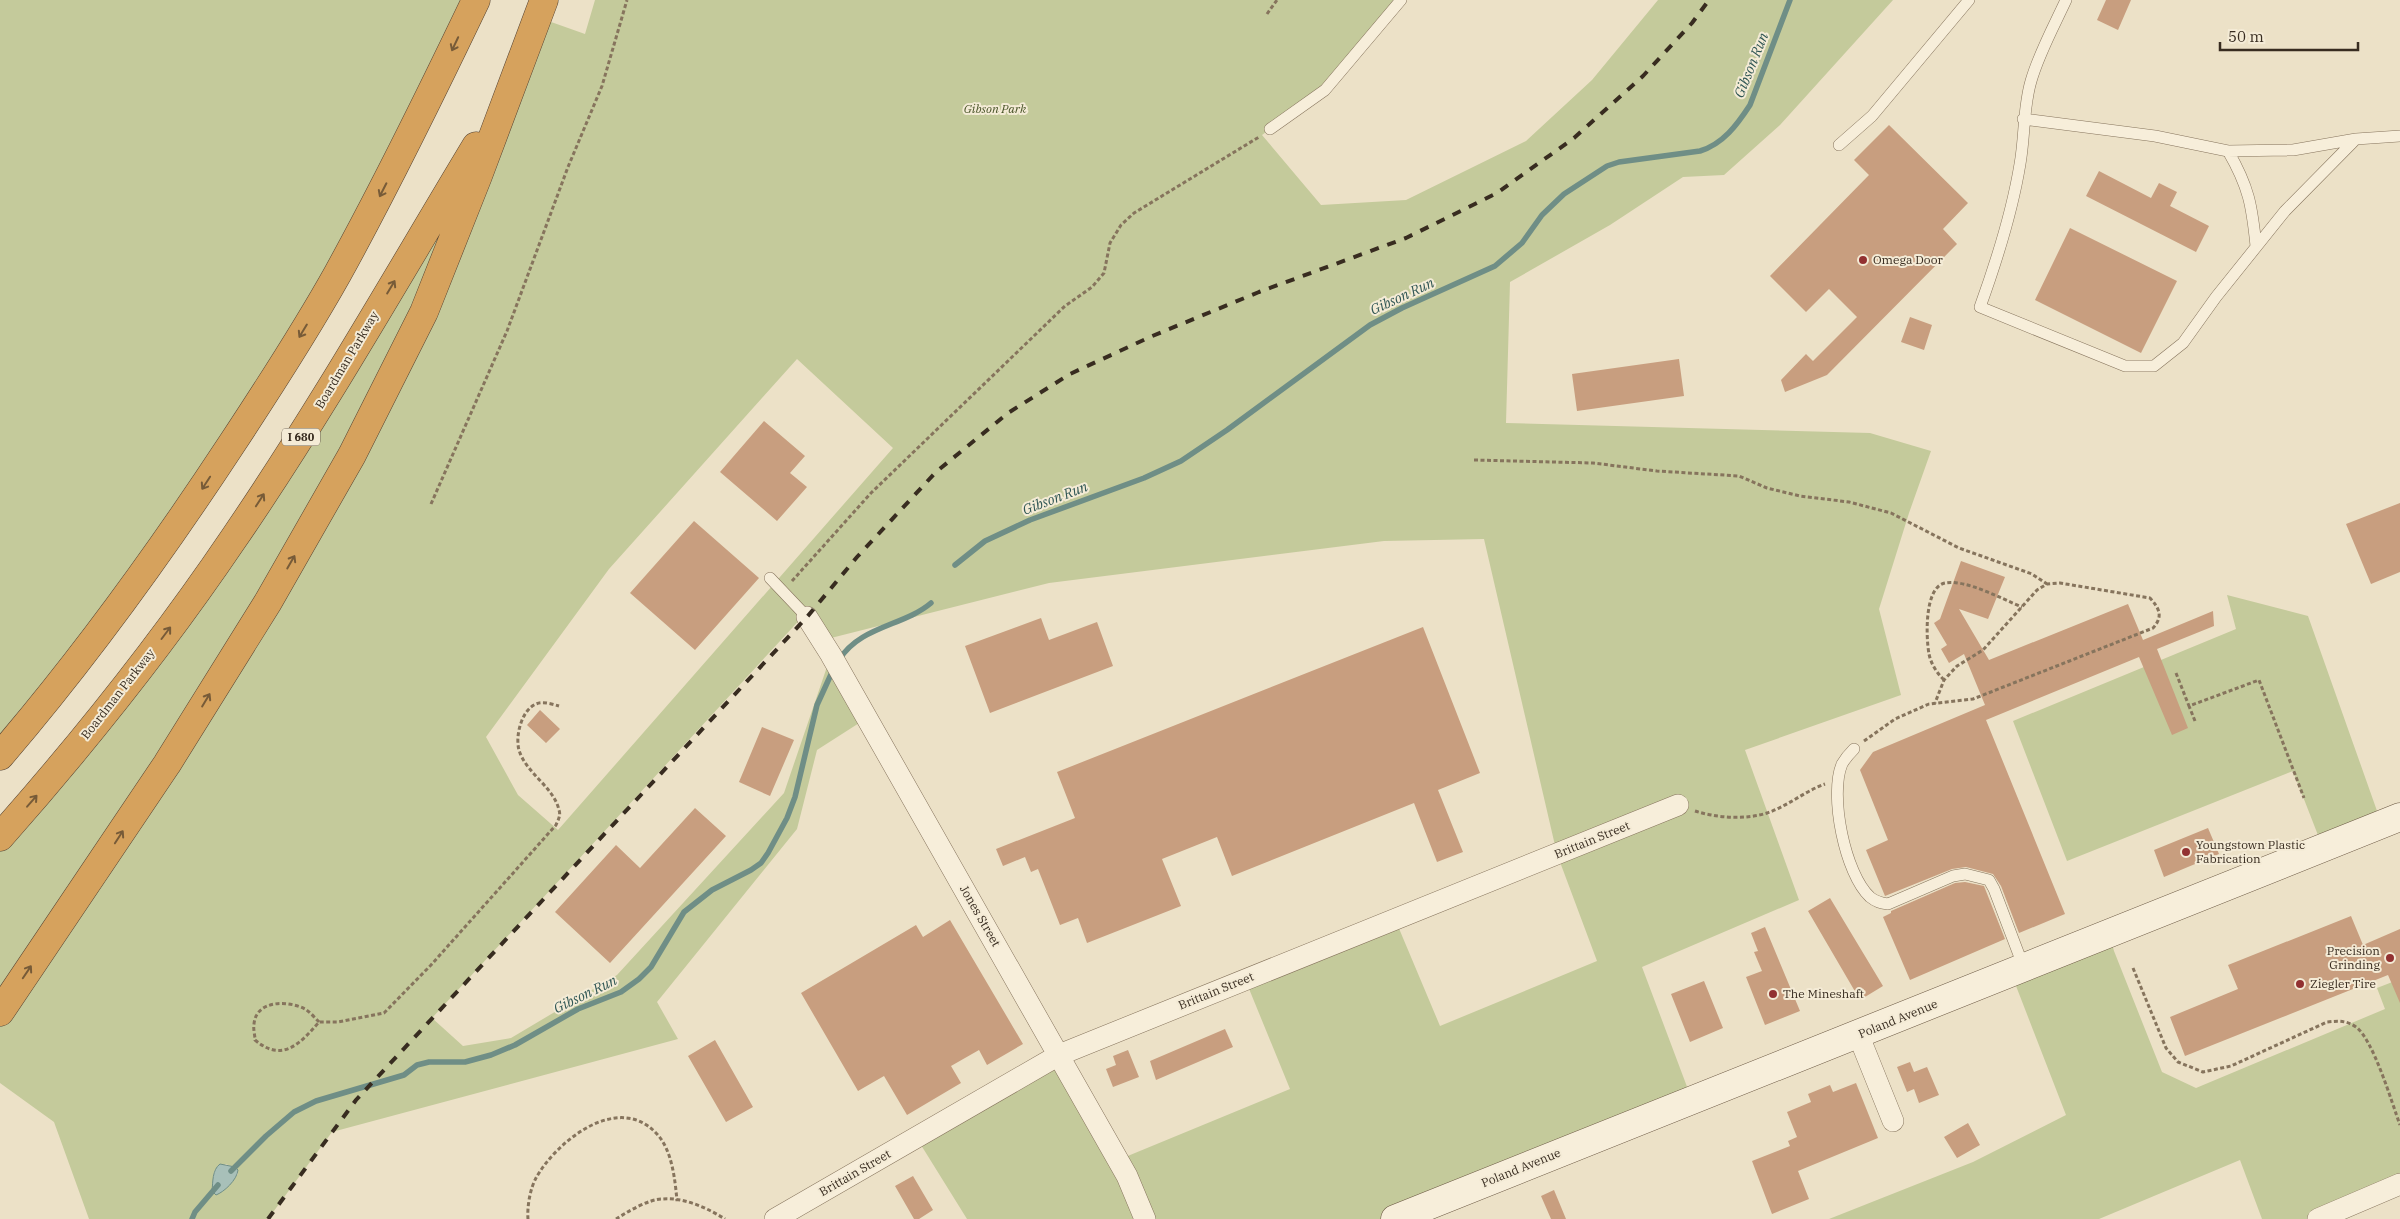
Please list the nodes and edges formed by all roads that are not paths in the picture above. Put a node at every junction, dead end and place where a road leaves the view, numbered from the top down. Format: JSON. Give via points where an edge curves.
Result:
{"nodes":[{"id":1,"x":476,"y":0,"type":"edge"},
{"id":2,"x":544,"y":0,"type":"edge"},
{"id":3,"x":1401,"y":0,"type":"edge"},
{"id":4,"x":1969,"y":0,"type":"edge"},
{"id":5,"x":2066,"y":0,"type":"edge"},
{"id":6,"x":2023,"y":119,"type":"junction"},
{"id":7,"x":1270,"y":129,"type":"road end"},
{"id":8,"x":2400,"y":136,"type":"edge"},
{"id":9,"x":2356,"y":139,"type":"junction"},
{"id":10,"x":1839,"y":145,"type":"dead end"},
{"id":11,"x":2228,"y":151,"type":"junction"},
{"id":12,"x":2256,"y":246,"type":"junction"},
{"id":13,"x":770,"y":578,"type":"dead end"},
{"id":14,"x":807,"y":617,"type":"joint"},
{"id":15,"x":1854,"y":749,"type":"road end"},
{"id":16,"x":0,"y":756,"type":"edge"},
{"id":17,"x":1678,"y":805,"type":"road end"},
{"id":18,"x":2400,"y":817,"type":"edge"},
{"id":19,"x":0,"y":837,"type":"edge"},
{"id":20,"x":2024,"y":968,"type":"junction"},
{"id":21,"x":0,"y":1012,"type":"edge"},
{"id":22,"x":1858,"y":1034,"type":"junction"},
{"id":23,"x":1058,"y":1055,"type":"junction"},
{"id":24,"x":1893,"y":1121,"type":"dead end"},
{"id":25,"x":2400,"y":1184,"type":"edge"},
{"id":26,"x":775,"y":1219,"type":"edge"},
{"id":27,"x":1144,"y":1219,"type":"edge"},
{"id":28,"x":1395,"y":1219,"type":"edge"},
{"id":29,"x":2318,"y":1219,"type":"edge"}],
"edges":[{"from":1,"to":16,"type":"highway","one_way":true,"via":[[379,198],[271,384],[156,555]]},
{"from":19,"to":2,"type":"highway","name":"Boardman Parkway","number":"I 680","one_way":true,"via":[[118,696],[183,611],[301,437],[484,132]]},
{"from":21,"to":2,"type":"highway","one_way":true,"via":[[168,764],[268,602],[352,455],[424,312]]},
{"from":3,"to":7,"type":"lane","via":[[1325,90]]},
{"from":4,"to":10,"type":"lane","via":[[1872,116]]},
{"from":5,"to":6,"type":"lane","via":[[2031,78]]},
{"from":6,"to":11,"type":"lane","via":[[2155,136]]},
{"from":6,"to":12,"type":"lane","via":[[2020,162],[2010,210],[1980,307],[2125,366],[2154,366],[2182,343]]},
{"from":8,"to":9,"type":"lane"},
{"from":9,"to":11,"type":"lane","via":[[2293,150]]},
{"from":9,"to":12,"type":"lane","via":[[2285,211]]},
{"from":11,"to":12,"type":"lane","via":[[2242,175],[2252,204]]},
{"from":13,"to":14,"type":"lane"},
{"from":14,"to":23,"type":"street","name":"Jones Street","via":[[834,659]]},
{"from":15,"to":20,"type":"lane","via":[[1842,764],[1838,782],[1840,827],[1848,856],[1870,897],[1888,904],[1953,876],[1965,874],[1988,880]]},
{"from":17,"to":23,"type":"street","name":"Brittain Street"},
{"from":18,"to":20,"type":"main road","name":"Poland Avenue"},
{"from":20,"to":22,"type":"main road","name":"Poland Avenue"},
{"from":22,"to":24,"type":"street"},
{"from":22,"to":28,"type":"main road","name":"Poland Avenue"},
{"from":23,"to":26,"type":"street","name":"Brittain Street"},
{"from":23,"to":27,"type":"street","name":"Jones Street","via":[[1128,1176]]},
{"from":25,"to":29,"type":"street"}]}
